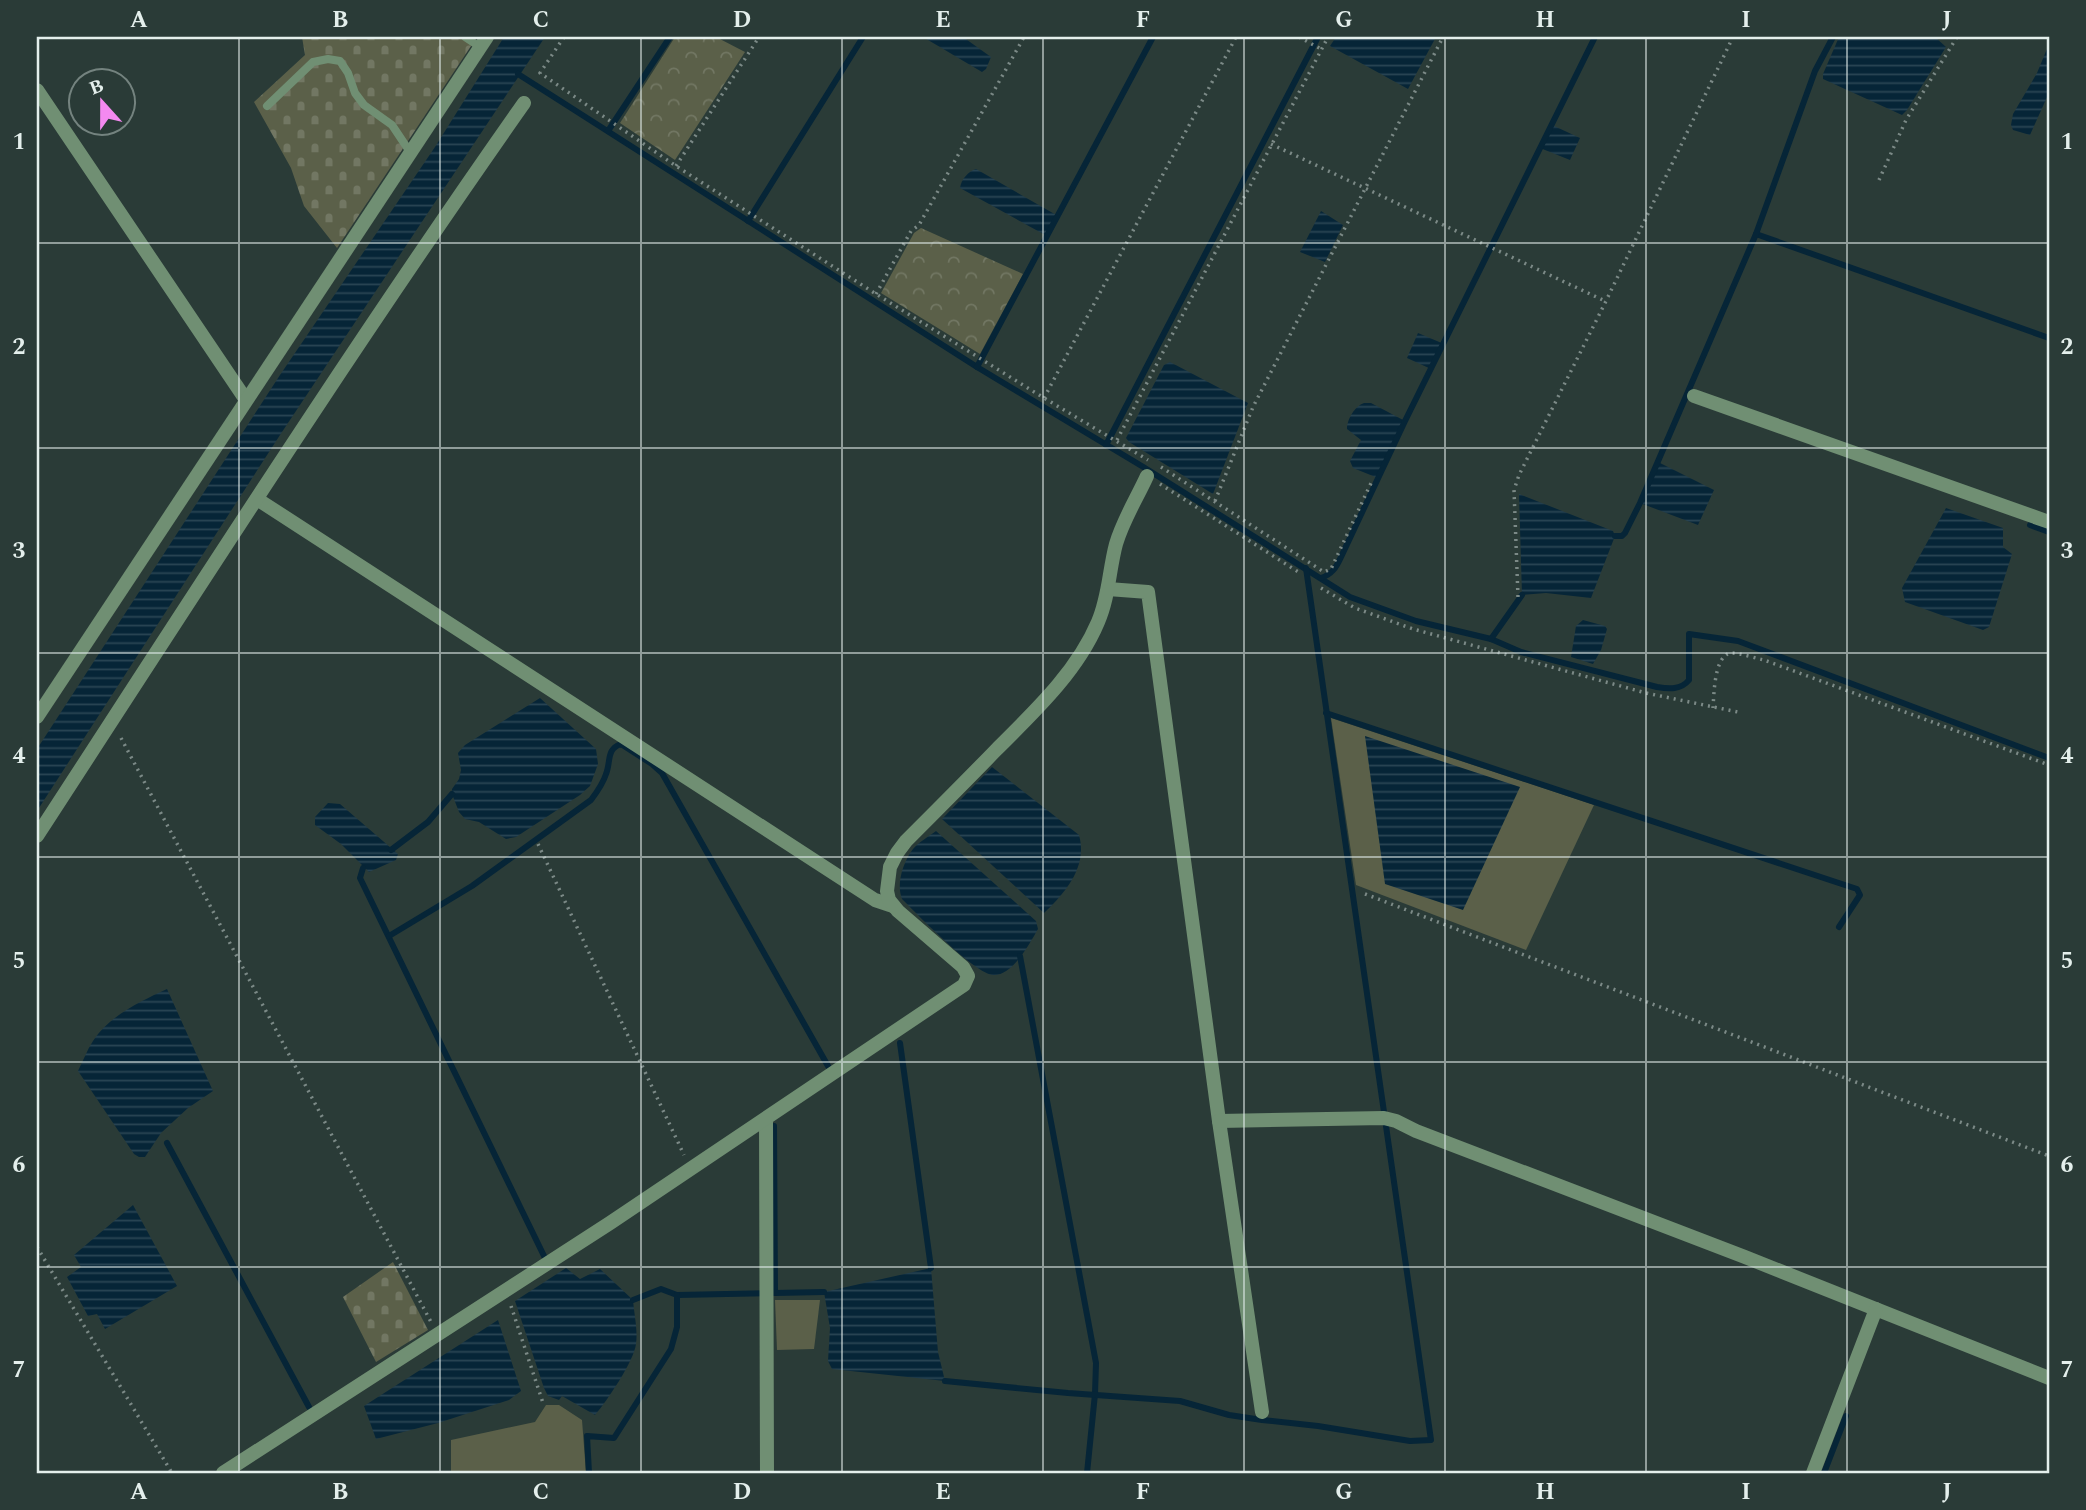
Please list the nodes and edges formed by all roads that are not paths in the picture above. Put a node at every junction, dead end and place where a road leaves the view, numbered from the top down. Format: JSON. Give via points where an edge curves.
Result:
{"nodes":[{"id":1,"x":465,"y":37,"type":"edge"},
{"id":2,"x":483,"y":42,"type":"edge"},
{"id":3,"x":37,"y":90,"type":"edge"},
{"id":4,"x":524,"y":103,"type":"dead end"},
{"id":5,"x":267,"y":106,"type":"dead end"},
{"id":6,"x":410,"y":152,"type":"junction"},
{"id":7,"x":1694,"y":396,"type":"dead end"},
{"id":8,"x":246,"y":400,"type":"junction"},
{"id":9,"x":1147,"y":476,"type":"road end"},
{"id":10,"x":257,"y":499,"type":"junction"},
{"id":11,"x":2049,"y":522,"type":"edge"},
{"id":12,"x":1108,"y":589,"type":"junction"},
{"id":13,"x":39,"y":707,"type":"edge"},
{"id":14,"x":37,"y":836,"type":"edge"},
{"id":15,"x":893,"y":906,"type":"junction"},
{"id":16,"x":766,"y":1119,"type":"junction"},
{"id":17,"x":1219,"y":1121,"type":"junction"},
{"id":18,"x":1876,"y":1309,"type":"junction"},
{"id":19,"x":2049,"y":1378,"type":"edge"},
{"id":20,"x":1262,"y":1412,"type":"dead end"},
{"id":21,"x":223,"y":1473,"type":"edge"},
{"id":22,"x":767,"y":1473,"type":"edge"},
{"id":23,"x":1813,"y":1473,"type":"edge"}],
"edges":[{"from":1,"to":2,"type":"lane"},
{"from":2,"to":6,"type":"street"},
{"from":3,"to":8,"type":"street"},
{"from":4,"to":10,"type":"street"},
{"from":5,"to":6,"type":"lane","via":[[313,62],[340,61],[364,105],[392,125]]},
{"from":6,"to":8,"type":"street"},
{"from":7,"to":11,"type":"street"},
{"from":8,"to":13,"type":"street"},
{"from":9,"to":12,"type":"street","via":[[1121,529]]},
{"from":10,"to":14,"type":"street"},
{"from":10,"to":15,"type":"street","via":[[875,900]]},
{"from":12,"to":15,"type":"street","via":[[1098,622],[1059,683],[897,853],[887,891]]},
{"from":12,"to":17,"type":"street","via":[[1148,592]]},
{"from":15,"to":16,"type":"street","via":[[963,967],[968,980],[960,990]]},
{"from":16,"to":21,"type":"street"},
{"from":16,"to":22,"type":"street"},
{"from":17,"to":18,"type":"street","via":[[1396,1121]]},
{"from":17,"to":20,"type":"street"},
{"from":18,"to":19,"type":"street"},
{"from":18,"to":23,"type":"street"}]}
